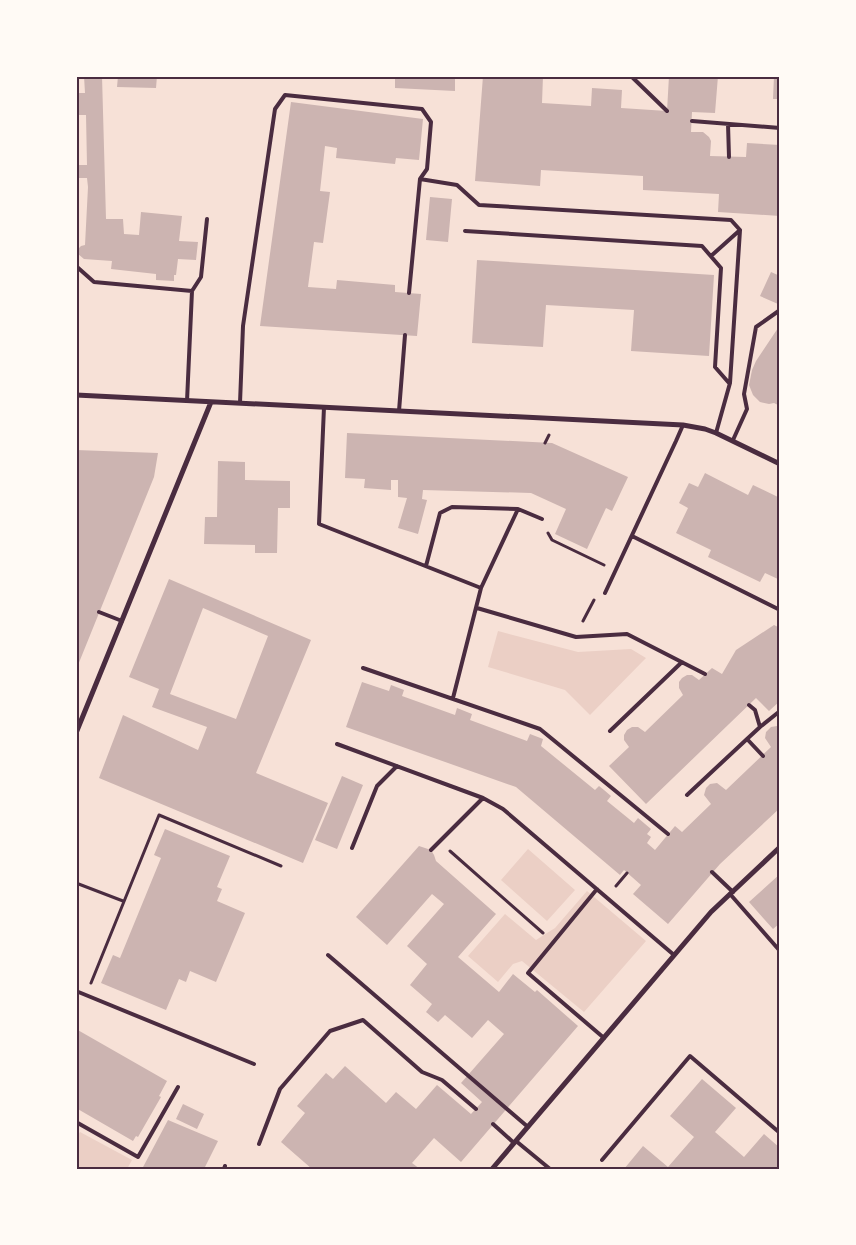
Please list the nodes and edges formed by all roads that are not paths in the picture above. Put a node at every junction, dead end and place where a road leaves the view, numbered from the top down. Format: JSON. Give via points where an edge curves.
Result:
{"nodes":[{"id":1,"x":608,"y":76,"type":"edge"},
{"id":2,"x":633,"y":77,"type":"edge"},
{"id":3,"x":667,"y":111,"type":"dead end"},
{"id":4,"x":692,"y":121,"type":"dead end"},
{"id":5,"x":728,"y":124,"type":"junction"},
{"id":6,"x":780,"y":128,"type":"edge"},
{"id":7,"x":729,"y":157,"type":"dead end"},
{"id":8,"x":420,"y":179,"type":"junction"},
{"id":9,"x":731,"y":213,"type":"dead end"},
{"id":10,"x":207,"y":219,"type":"dead end"},
{"id":11,"x":731,"y":220,"type":"junction"},
{"id":12,"x":740,"y":230,"type":"junction"},
{"id":13,"x":465,"y":231,"type":"dead end"},
{"id":14,"x":711,"y":256,"type":"junction"},
{"id":15,"x":76,"y":266,"type":"edge"},
{"id":16,"x":192,"y":291,"type":"junction"},
{"id":17,"x":409,"y":294,"type":"dead end"},
{"id":18,"x":780,"y":310,"type":"edge"},
{"id":19,"x":406,"y":335,"type":"dead end"},
{"id":20,"x":730,"y":384,"type":"junction"},
{"id":21,"x":76,"y":395,"type":"edge"},
{"id":22,"x":187,"y":400,"type":"junction"},
{"id":23,"x":211,"y":402,"type":"junction"},
{"id":24,"x":240,"y":403,"type":"junction"},
{"id":25,"x":324,"y":407,"type":"junction"},
{"id":26,"x":399,"y":411,"type":"junction"},
{"id":27,"x":682,"y":425,"type":"junction"},
{"id":28,"x":716,"y":433,"type":"junction"},
{"id":29,"x":733,"y":440,"type":"junction"},
{"id":30,"x":780,"y":464,"type":"edge"},
{"id":31,"x":518,"y":509,"type":"junction"},
{"id":32,"x":542,"y":519,"type":"road end"},
{"id":33,"x":632,"y":536,"type":"junction"},
{"id":34,"x":426,"y":566,"type":"junction"},
{"id":35,"x":481,"y":588,"type":"junction"},
{"id":36,"x":605,"y":593,"type":"road end"},
{"id":37,"x":477,"y":608,"type":"junction"},
{"id":38,"x":780,"y":610,"type":"edge"},
{"id":39,"x":99,"y":612,"type":"dead end"},
{"id":40,"x":122,"y":621,"type":"junction"},
{"id":41,"x":682,"y":662,"type":"junction"},
{"id":42,"x":363,"y":668,"type":"dead end"},
{"id":43,"x":705,"y":674,"type":"dead end"},
{"id":44,"x":453,"y":698,"type":"junction"},
{"id":45,"x":749,"y":705,"type":"dead end"},
{"id":46,"x":780,"y":711,"type":"edge"},
{"id":47,"x":760,"y":727,"type":"junction"},
{"id":48,"x":610,"y":731,"type":"dead end"},
{"id":49,"x":76,"y":733,"type":"edge"},
{"id":50,"x":747,"y":739,"type":"junction"},
{"id":51,"x":336,"y":744,"type":"dead end"},
{"id":52,"x":762,"y":756,"type":"dead end"},
{"id":53,"x":397,"y":766,"type":"junction"},
{"id":54,"x":687,"y":795,"type":"dead end"},
{"id":55,"x":484,"y":798,"type":"junction"},
{"id":56,"x":668,"y":834,"type":"dead end"},
{"id":57,"x":780,"y":847,"type":"edge"},
{"id":58,"x":352,"y":848,"type":"dead end"},
{"id":59,"x":430,"y":850,"type":"dead end"},
{"id":60,"x":712,"y":872,"type":"dead end"},
{"id":61,"x":597,"y":889,"type":"junction"},
{"id":62,"x":731,"y":893,"type":"junction"},
{"id":63,"x":780,"y":951,"type":"edge"},
{"id":64,"x":328,"y":955,"type":"dead end"},
{"id":65,"x":674,"y":955,"type":"junction"},
{"id":66,"x":76,"y":991,"type":"edge"},
{"id":67,"x":604,"y":1038,"type":"junction"},
{"id":68,"x":254,"y":1064,"type":"dead end"},
{"id":69,"x":178,"y":1087,"type":"dead end"},
{"id":70,"x":476,"y":1109,"type":"dead end"},
{"id":71,"x":76,"y":1122,"type":"edge"},
{"id":72,"x":493,"y":1124,"type":"dead end"},
{"id":73,"x":528,"y":1127,"type":"junction"},
{"id":74,"x":780,"y":1133,"type":"edge"},
{"id":75,"x":515,"y":1142,"type":"junction"},
{"id":76,"x":259,"y":1144,"type":"dead end"},
{"id":77,"x":602,"y":1160,"type":"dead end"},
{"id":78,"x":492,"y":1169,"type":"edge"},
{"id":79,"x":550,"y":1169,"type":"edge"}],
"edges":[{"from":1,"to":2,"type":"lane"},
{"from":2,"to":3,"type":"lane"},
{"from":4,"to":5,"type":"lane"},
{"from":5,"to":6,"type":"lane"},
{"from":5,"to":7,"type":"lane"},
{"from":8,"to":11,"type":"lane","via":[[457,185],[479,204]]},
{"from":8,"to":17,"type":"lane"},
{"from":8,"to":24,"type":"lane","via":[[427,169],[431,122],[422,109],[285,95],[275,109],[243,326]]},
{"from":9,"to":11,"type":"lane"},
{"from":10,"to":16,"type":"lane","via":[[201,277]]},
{"from":11,"to":12,"type":"lane"},
{"from":12,"to":14,"type":"lane"},
{"from":12,"to":20,"type":"lane"},
{"from":13,"to":14,"type":"lane","via":[[702,246]]},
{"from":14,"to":20,"type":"lane","via":[[721,268],[715,367]]},
{"from":15,"to":16,"type":"lane","via":[[94,282]]},
{"from":16,"to":22,"type":"lane"},
{"from":18,"to":29,"type":"lane","via":[[756,327],[744,394],[747,409]]},
{"from":19,"to":26,"type":"lane"},
{"from":20,"to":28,"type":"lane"},
{"from":21,"to":22,"type":"street"},
{"from":22,"to":23,"type":"street"},
{"from":23,"to":24,"type":"street"},
{"from":23,"to":40,"type":"street"},
{"from":24,"to":25,"type":"street"},
{"from":25,"to":26,"type":"street"},
{"from":25,"to":34,"type":"lane","via":[[319,524]]},
{"from":26,"to":27,"type":"street"},
{"from":27,"to":28,"type":"street"},
{"from":27,"to":33,"type":"lane"},
{"from":28,"to":29,"type":"street"},
{"from":29,"to":30,"type":"street"},
{"from":31,"to":32,"type":"lane"},
{"from":31,"to":34,"type":"lane","via":[[452,507],[440,513]]},
{"from":31,"to":35,"type":"lane"},
{"from":33,"to":36,"type":"lane"},
{"from":33,"to":38,"type":"lane"},
{"from":34,"to":35,"type":"lane"},
{"from":35,"to":37,"type":"lane"},
{"from":37,"to":41,"type":"lane","via":[[576,637],[627,634]]},
{"from":37,"to":44,"type":"lane"},
{"from":39,"to":40,"type":"lane"},
{"from":40,"to":49,"type":"street"},
{"from":41,"to":43,"type":"lane"},
{"from":41,"to":48,"type":"lane"},
{"from":42,"to":44,"type":"lane"},
{"from":44,"to":56,"type":"lane","via":[[540,728]]},
{"from":45,"to":47,"type":"lane"},
{"from":46,"to":47,"type":"lane"},
{"from":47,"to":50,"type":"lane"},
{"from":50,"to":52,"type":"lane"},
{"from":50,"to":54,"type":"lane"},
{"from":51,"to":53,"type":"lane"},
{"from":53,"to":55,"type":"lane"},
{"from":53,"to":58,"type":"lane","via":[[377,786]]},
{"from":55,"to":59,"type":"lane"},
{"from":55,"to":61,"type":"lane","via":[[503,809]]},
{"from":57,"to":62,"type":"street"},
{"from":60,"to":62,"type":"lane"},
{"from":61,"to":65,"type":"lane"},
{"from":61,"to":67,"type":"lane","via":[[528,973]]},
{"from":62,"to":63,"type":"lane"},
{"from":62,"to":65,"type":"street"},
{"from":64,"to":73,"type":"lane"},
{"from":65,"to":67,"type":"street"},
{"from":66,"to":68,"type":"lane"},
{"from":67,"to":73,"type":"street"},
{"from":69,"to":71,"type":"lane","via":[[138,1157]]},
{"from":70,"to":76,"type":"lane","via":[[442,1080],[422,1072],[363,1020],[330,1031],[280,1089]]},
{"from":72,"to":75,"type":"lane"},
{"from":73,"to":75,"type":"street"},
{"from":74,"to":77,"type":"lane","via":[[690,1056]]},
{"from":75,"to":78,"type":"street"},
{"from":75,"to":79,"type":"lane"}]}
